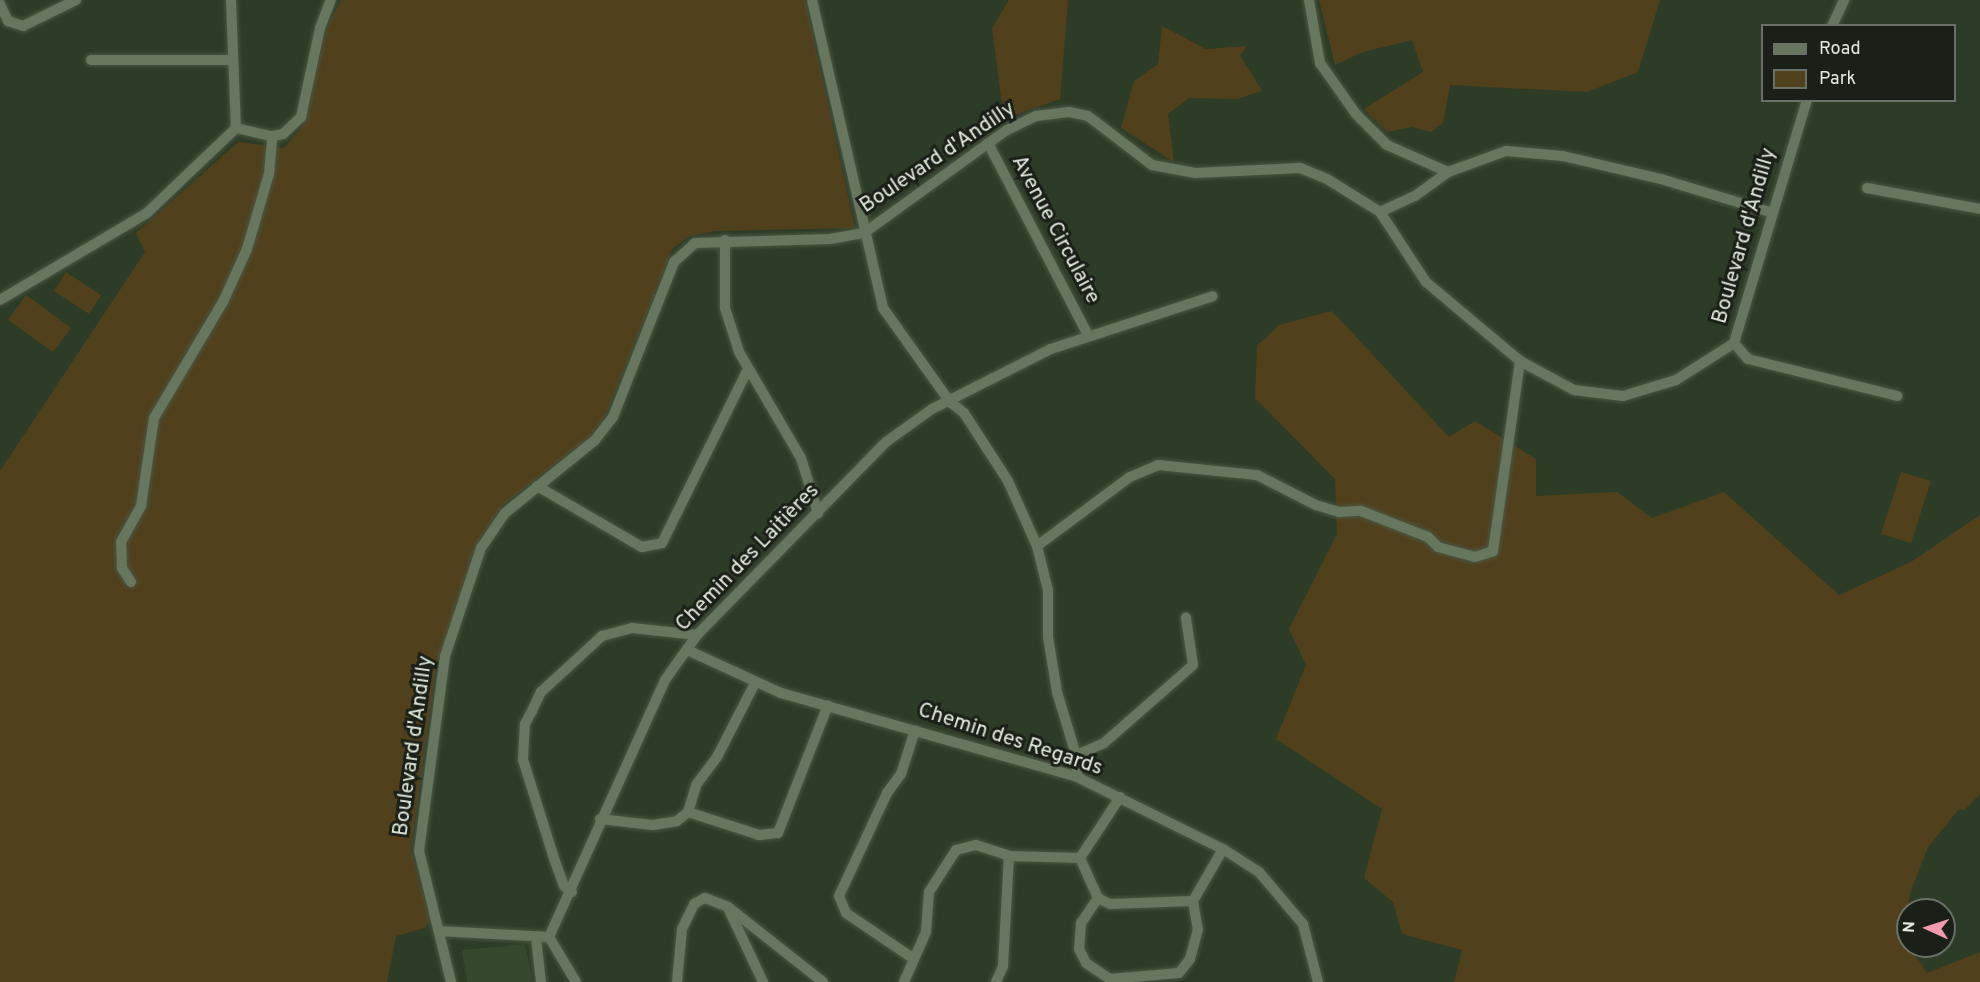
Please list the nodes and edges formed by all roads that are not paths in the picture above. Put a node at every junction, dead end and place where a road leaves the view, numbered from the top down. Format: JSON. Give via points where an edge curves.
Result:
{"nodes":[{"id":1,"x":76,"y":0,"type":"edge"},
{"id":2,"x":231,"y":0,"type":"edge"},
{"id":3,"x":332,"y":0,"type":"edge"},
{"id":4,"x":812,"y":0,"type":"edge"},
{"id":5,"x":1309,"y":0,"type":"edge"},
{"id":6,"x":1844,"y":0,"type":"edge"},
{"id":7,"x":0,"y":4,"type":"edge"},
{"id":8,"x":1833,"y":24,"type":"edge"},
{"id":9,"x":91,"y":60,"type":"dead end"},
{"id":10,"x":230,"y":60,"type":"junction"},
{"id":11,"x":1806,"y":102,"type":"edge"},
{"id":12,"x":236,"y":128,"type":"junction"},
{"id":13,"x":272,"y":136,"type":"junction"},
{"id":14,"x":988,"y":143,"type":"junction"},
{"id":15,"x":1448,"y":172,"type":"junction"},
{"id":16,"x":1867,"y":188,"type":"dead end"},
{"id":17,"x":1980,"y":209,"type":"edge"},
{"id":18,"x":1380,"y":212,"type":"junction"},
{"id":19,"x":1770,"y":212,"type":"junction"},
{"id":20,"x":864,"y":233,"type":"junction"},
{"id":21,"x":725,"y":240,"type":"junction"},
{"id":22,"x":1213,"y":296,"type":"dead end"},
{"id":23,"x":0,"y":300,"type":"edge"},
{"id":24,"x":1088,"y":335,"type":"junction"},
{"id":25,"x":1734,"y":343,"type":"junction"},
{"id":26,"x":1520,"y":361,"type":"junction"},
{"id":27,"x":747,"y":371,"type":"junction"},
{"id":28,"x":1898,"y":396,"type":"dead end"},
{"id":29,"x":951,"y":402,"type":"junction"},
{"id":30,"x":537,"y":486,"type":"junction"},
{"id":31,"x":818,"y":513,"type":"junction"},
{"id":32,"x":1037,"y":546,"type":"junction"},
{"id":33,"x":131,"y":582,"type":"dead end"},
{"id":34,"x":1186,"y":618,"type":"dead end"},
{"id":35,"x":697,"y":635,"type":"junction"},
{"id":36,"x":687,"y":650,"type":"junction"},
{"id":37,"x":755,"y":683,"type":"junction"},
{"id":38,"x":828,"y":705,"type":"junction"},
{"id":39,"x":915,"y":730,"type":"junction"},
{"id":40,"x":1076,"y":755,"type":"junction"},
{"id":41,"x":1077,"y":777,"type":"junction"},
{"id":42,"x":1120,"y":796,"type":"junction"},
{"id":43,"x":688,"y":812,"type":"junction"},
{"id":44,"x":600,"y":819,"type":"junction"},
{"id":45,"x":1223,"y":849,"type":"junction"},
{"id":46,"x":1009,"y":856,"type":"junction"},
{"id":47,"x":1080,"y":858,"type":"junction"},
{"id":48,"x":573,"y":892,"type":"junction"},
{"id":49,"x":1098,"y":898,"type":"junction"},
{"id":50,"x":1193,"y":901,"type":"junction"},
{"id":51,"x":728,"y":907,"type":"junction"},
{"id":52,"x":439,"y":931,"type":"junction"},
{"id":53,"x":536,"y":938,"type":"junction"},
{"id":54,"x":549,"y":938,"type":"junction"},
{"id":55,"x":914,"y":959,"type":"junction"},
{"id":56,"x":451,"y":982,"type":"edge"},
{"id":57,"x":541,"y":982,"type":"edge"},
{"id":58,"x":576,"y":982,"type":"edge"},
{"id":59,"x":677,"y":982,"type":"edge"},
{"id":60,"x":763,"y":982,"type":"edge"},
{"id":61,"x":823,"y":982,"type":"edge"},
{"id":62,"x":904,"y":982,"type":"edge"},
{"id":63,"x":996,"y":982,"type":"edge"},
{"id":64,"x":1318,"y":982,"type":"edge"}],
"edges":[{"from":1,"to":7,"type":"street","via":[[23,26],[8,21]]},
{"from":2,"to":10,"type":"street"},
{"from":3,"to":13,"type":"street","via":[[320,28],[305,110],[291,129]]},
{"from":4,"to":20,"type":"street"},
{"from":5,"to":15,"type":"street","via":[[1320,63],[1356,114],[1387,145]]},
{"from":6,"to":8,"type":"street"},
{"from":9,"to":10,"type":"street"},
{"from":10,"to":12,"type":"street"},
{"from":11,"to":19,"type":"street","name":"Boulevard d'Andilly"},
{"from":12,"to":13,"type":"street"},
{"from":12,"to":23,"type":"street","via":[[147,213]]},
{"from":13,"to":33,"type":"street","via":[[269,174],[247,249],[223,302],[154,418],[141,506],[121,542],[122,568]]},
{"from":14,"to":18,"type":"street","name":"Boulevard d'Andilly","via":[[1036,116],[1069,112],[1088,116],[1152,165],[1195,173],[1300,168]]},
{"from":14,"to":20,"type":"street","name":"Boulevard d'Andilly"},
{"from":14,"to":24,"type":"street","name":"Avenue Circulaire"},
{"from":15,"to":18,"type":"street","via":[[1415,196]]},
{"from":15,"to":19,"type":"street","via":[[1506,151],[1544,154],[1661,179]]},
{"from":16,"to":17,"type":"street"},
{"from":18,"to":26,"type":"street","name":"Boulevard d'Andilly","via":[[1426,282]]},
{"from":19,"to":25,"type":"street","name":"Boulevard d'Andilly"},
{"from":20,"to":21,"type":"street","name":"Boulevard d'Andilly","via":[[830,239]]},
{"from":20,"to":29,"type":"street","via":[[883,308]]},
{"from":21,"to":27,"type":"street","via":[[725,308]]},
{"from":21,"to":30,"type":"street","name":"Boulevard d'Andilly","via":[[695,243],[674,262],[613,417],[595,440]]},
{"from":22,"to":24,"type":"street","name":"Chemin des Laitières"},
{"from":24,"to":29,"type":"street","name":"Chemin des Laitières"},
{"from":25,"to":26,"type":"street","name":"Boulevard d'Andilly","via":[[1676,380],[1623,396],[1574,390]]},
{"from":25,"to":28,"type":"street","via":[[1748,359]]},
{"from":26,"to":32,"type":"street","via":[[1493,551],[1475,557],[1438,547],[1428,537],[1361,511],[1339,512],[1316,505],[1257,475],[1158,465],[1130,477]]},
{"from":27,"to":30,"type":"street","via":[[662,543],[642,547]]},
{"from":27,"to":31,"type":"street","via":[[801,458]]},
{"from":29,"to":31,"type":"street","name":"Chemin des Laitières","via":[[932,410],[886,442]]},
{"from":29,"to":32,"type":"street","via":[[964,413],[1008,481]]},
{"from":30,"to":52,"type":"street","name":"Boulevard d'Andilly","via":[[505,513],[481,548],[445,656],[420,840]]},
{"from":31,"to":35,"type":"street","name":"Chemin des Laitières"},
{"from":32,"to":40,"type":"street","via":[[1048,590],[1048,637],[1057,692]]},
{"from":34,"to":40,"type":"street","via":[[1193,665],[1104,743]]},
{"from":35,"to":36,"type":"street","name":"Chemin des Laitières"},
{"from":35,"to":48,"type":"street","via":[[632,628],[602,636],[541,692],[528,718],[523,760],[564,886]]},
{"from":36,"to":37,"type":"street","name":"Chemin des Regards"},
{"from":36,"to":44,"type":"street","name":"Chemin des Laitières","via":[[650,706]]},
{"from":37,"to":38,"type":"street","name":"Chemin des Regards"},
{"from":37,"to":43,"type":"street","via":[[717,757],[696,785]]},
{"from":38,"to":39,"type":"street","name":"Chemin des Regards"},
{"from":38,"to":43,"type":"street","via":[[784,825],[770,837]]},
{"from":39,"to":41,"type":"street","name":"Chemin des Regards"},
{"from":39,"to":55,"type":"street","via":[[900,774],[839,896],[846,913]]},
{"from":40,"to":41,"type":"street"},
{"from":41,"to":42,"type":"street","name":"Chemin des Regards"},
{"from":42,"to":45,"type":"street","name":"Chemin des Regards"},
{"from":42,"to":47,"type":"street"},
{"from":43,"to":44,"type":"street","via":[[677,821],[653,825]]},
{"from":44,"to":48,"type":"street","name":"Chemin des Laitières"},
{"from":45,"to":50,"type":"street"},
{"from":45,"to":64,"type":"street","name":"Chemin des Regards","via":[[1259,872],[1303,924]]},
{"from":46,"to":47,"type":"street"},
{"from":46,"to":55,"type":"street","via":[[976,845],[956,849],[929,892],[926,932]]},
{"from":46,"to":63,"type":"street","via":[[1003,966]]},
{"from":47,"to":49,"type":"street"},
{"from":48,"to":54,"type":"street","name":"Chemin des Laitières"},
{"from":49,"to":50,"type":"street","via":[[1110,904]]},
{"from":49,"to":50,"type":"street","via":[[1081,923],[1079,950],[1086,963],[1110,980],[1179,973],[1190,959],[1198,930]]},
{"from":51,"to":59,"type":"street","via":[[705,898],[694,904],[682,929]]},
{"from":51,"to":60,"type":"street"},
{"from":51,"to":61,"type":"street"},
{"from":52,"to":53,"type":"street"},
{"from":52,"to":56,"type":"street","name":"Boulevard d'Andilly"},
{"from":53,"to":54,"type":"street"},
{"from":53,"to":57,"type":"street"},
{"from":54,"to":58,"type":"street"},
{"from":55,"to":62,"type":"street"}]}
